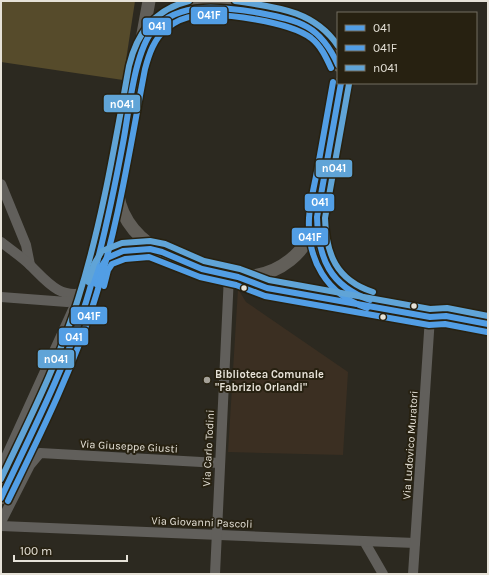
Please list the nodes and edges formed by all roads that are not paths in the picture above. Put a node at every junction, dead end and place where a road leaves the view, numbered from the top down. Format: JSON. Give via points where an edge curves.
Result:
{"nodes":[{"id":1,"x":149,"y":1,"type":"edge"},
{"id":2,"x":226,"y":1,"type":"edge"},
{"id":3,"x":247,"y":10,"type":"junction"},
{"id":4,"x":139,"y":54,"type":"junction"},
{"id":5,"x":337,"y":63,"type":"edge"},
{"id":6,"x":341,"y":84,"type":"edge"},
{"id":7,"x":119,"y":166,"type":"junction"},
{"id":8,"x":1,"y":184,"type":"edge"},
{"id":9,"x":317,"y":217,"type":"junction"},
{"id":10,"x":1,"y":242,"type":"edge"},
{"id":11,"x":162,"y":252,"type":"junction"},
{"id":12,"x":30,"y":265,"type":"junction"},
{"id":13,"x":234,"y":276,"type":"junction"},
{"id":14,"x":84,"y":296,"type":"junction"},
{"id":15,"x":1,"y":297,"type":"edge"},
{"id":16,"x":446,"y":316,"type":"junction"},
{"id":17,"x":430,"y":317,"type":"junction"},
{"id":18,"x":488,"y":324,"type":"edge"},
{"id":19,"x":63,"y":366,"type":"junction"},
{"id":20,"x":5,"y":452,"type":"edge"},
{"id":21,"x":219,"y":462,"type":"junction"},
{"id":22,"x":1,"y":468,"type":"edge"},
{"id":23,"x":1,"y":498,"type":"edge"},
{"id":24,"x":1,"y":522,"type":"edge"},
{"id":25,"x":1,"y":526,"type":"edge"},
{"id":26,"x":217,"y":534,"type":"junction"},
{"id":27,"x":364,"y":541,"type":"junction"},
{"id":28,"x":415,"y":543,"type":"junction"},
{"id":29,"x":215,"y":574,"type":"edge"},
{"id":30,"x":383,"y":574,"type":"edge"},
{"id":31,"x":413,"y":574,"type":"edge"}],
"edges":[{"from":1,"to":4,"type":"main road"},
{"from":2,"to":3,"type":"main road"},
{"from":3,"to":4,"type":"main road","via":[[200,7],[178,11],[159,23],[150,33]]},
{"from":3,"to":5,"type":"main road","via":[[303,23],[316,31],[326,42]]},
{"from":4,"to":7,"type":"main road"},
{"from":6,"to":9,"type":"main road"},
{"from":7,"to":11,"type":"main road","via":[[118,197],[127,221],[142,239]]},
{"from":7,"to":14,"type":"main road"},
{"from":8,"to":12,"type":"street","via":[[23,237]]},
{"from":9,"to":13,"type":"main road","via":[[306,242],[289,262],[266,274],[251,277]]},
{"from":9,"to":16,"type":"main road","via":[[317,235],[322,258],[334,278],[346,289],[364,299],[432,311]]},
{"from":10,"to":12,"type":"street"},
{"from":11,"to":13,"type":"main road","via":[[202,269]]},
{"from":11,"to":19,"type":"main road","via":[[143,249],[123,251],[104,262],[81,332]]},
{"from":12,"to":14,"type":"street","via":[[58,291]]},
{"from":13,"to":17,"type":"main road","via":[[267,288]]},
{"from":13,"to":21,"type":"street","name":"Via Carlo Todini"},
{"from":14,"to":15,"type":"street"},
{"from":14,"to":19,"type":"main road"},
{"from":14,"to":20,"type":"street"},
{"from":16,"to":17,"type":"main road"},
{"from":16,"to":18,"type":"main road"},
{"from":17,"to":28,"type":"street","name":"Via Ludovico Muratori"},
{"from":19,"to":23,"type":"main road"},
{"from":20,"to":22,"type":"street"},
{"from":21,"to":24,"type":"street","name":"Via Giuseppe Giusti","via":[[38,454],[26,470]]},
{"from":21,"to":26,"type":"street","name":"Via Carlo Todini"},
{"from":25,"to":26,"type":"street","name":"Via Giovanni Pascoli"},
{"from":26,"to":27,"type":"street","name":"Via Giovanni Pascoli"},
{"from":26,"to":29,"type":"street","name":"Via Carlo Todini"},
{"from":27,"to":28,"type":"street","name":"Via Giovanni Pascoli"},
{"from":27,"to":30,"type":"street"},
{"from":28,"to":31,"type":"street","name":"Via Ludovico Muratori"}]}
